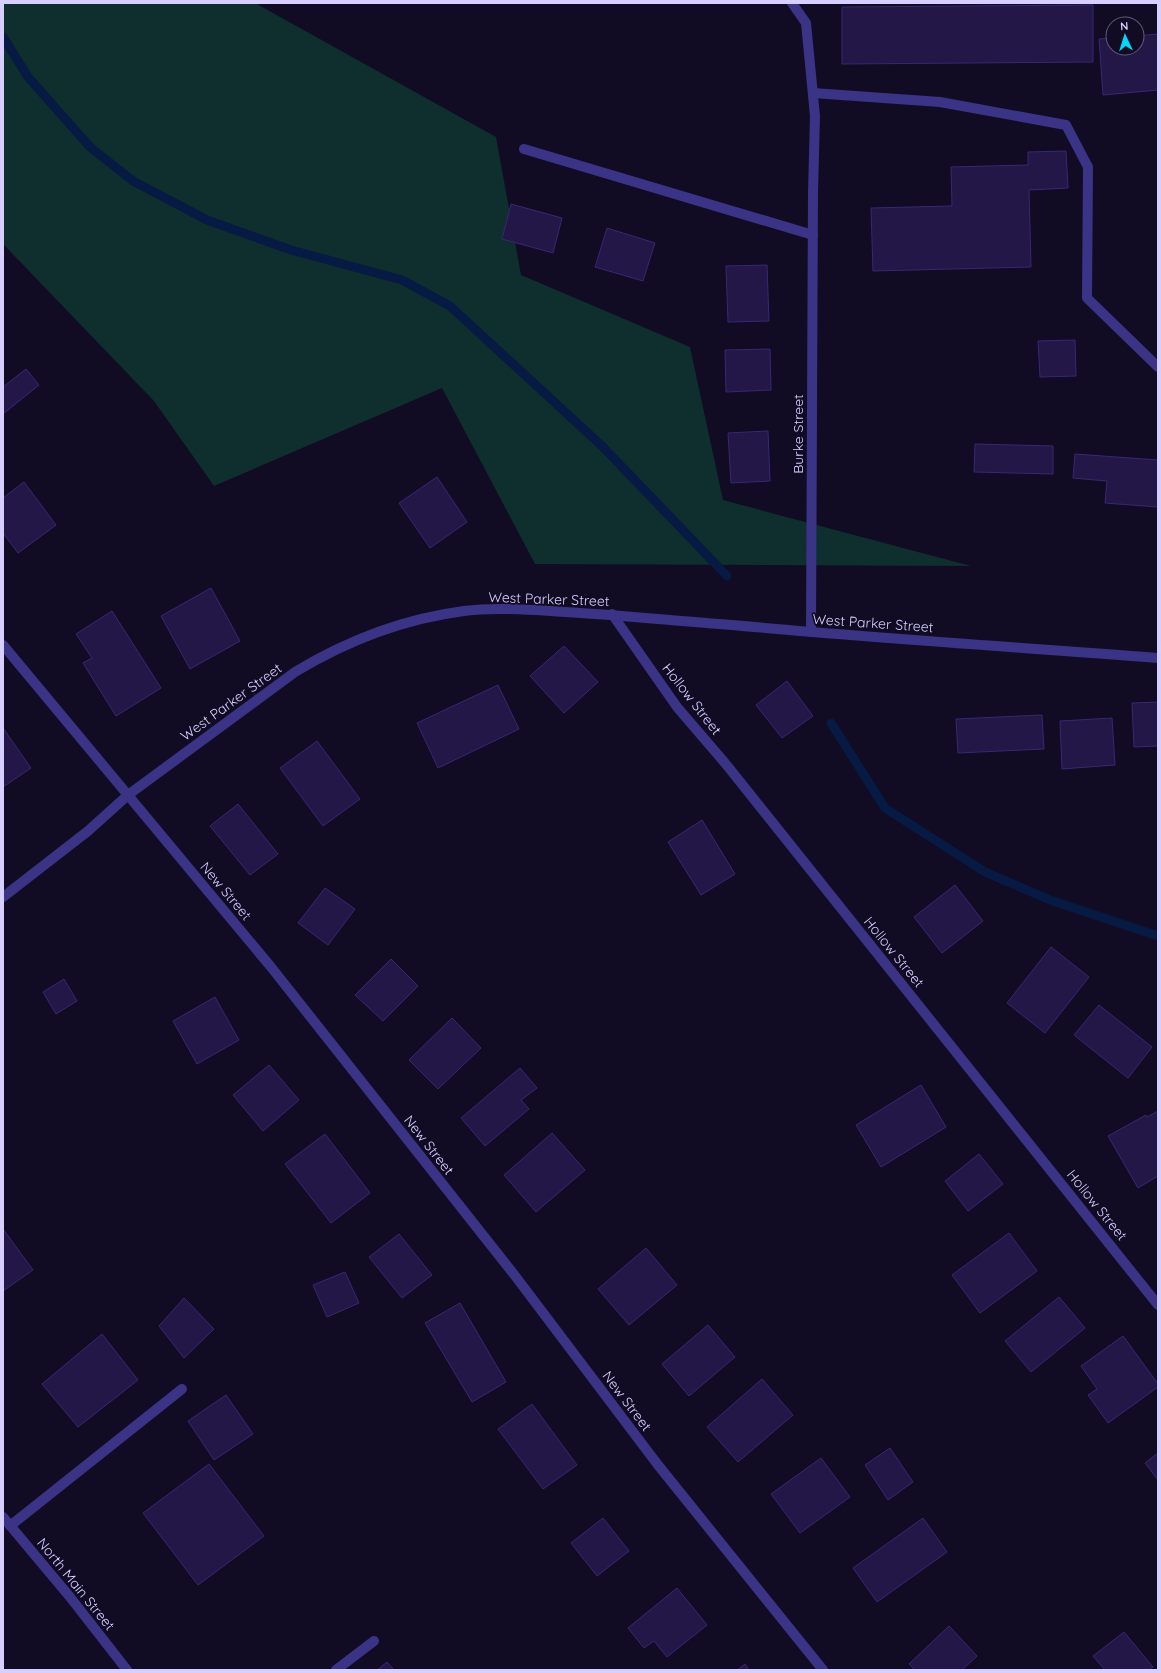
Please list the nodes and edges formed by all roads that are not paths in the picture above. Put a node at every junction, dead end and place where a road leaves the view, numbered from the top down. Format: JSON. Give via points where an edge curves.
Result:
{"nodes":[{"id":1,"x":792,"y":3,"type":"edge"},
{"id":2,"x":813,"y":93,"type":"junction"},
{"id":3,"x":524,"y":149,"type":"dead end"},
{"id":4,"x":813,"y":235,"type":"junction"},
{"id":5,"x":1158,"y":367,"type":"edge"},
{"id":6,"x":612,"y":614,"type":"junction"},
{"id":7,"x":811,"y":632,"type":"junction"},
{"id":8,"x":3,"y":644,"type":"edge"},
{"id":9,"x":1158,"y":658,"type":"edge"},
{"id":10,"x":128,"y":795,"type":"junction"},
{"id":11,"x":3,"y":897,"type":"edge"},
{"id":12,"x":1158,"y":1304,"type":"edge"},
{"id":13,"x":182,"y":1389,"type":"dead end"},
{"id":14,"x":3,"y":1517,"type":"edge"},
{"id":15,"x":10,"y":1526,"type":"junction"},
{"id":16,"x":374,"y":1640,"type":"dead end"},
{"id":17,"x":127,"y":1670,"type":"edge"},
{"id":18,"x":336,"y":1670,"type":"edge"},
{"id":19,"x":823,"y":1670,"type":"edge"}],
"edges":[{"from":1,"to":2,"type":"street","name":"Burke Street","via":[[806,22]]},
{"from":2,"to":4,"type":"street","name":"Burke Street"},
{"from":2,"to":5,"type":"street","via":[[940,102],[1066,125],[1088,166],[1087,298]]},
{"from":3,"to":4,"type":"street"},
{"from":4,"to":7,"type":"street","name":"Burke Street"},
{"from":6,"to":7,"type":"street","name":"West Parker Street"},
{"from":6,"to":10,"type":"street","name":"West Parker Street","via":[[518,609],[465,611],[414,620],[364,636],[317,658],[295,672]]},
{"from":6,"to":12,"type":"street","name":"Hollow Street","via":[[678,707]]},
{"from":7,"to":9,"type":"street","name":"West Parker Street"},
{"from":8,"to":10,"type":"street","name":"New Street"},
{"from":10,"to":11,"type":"street","name":"West Parker Street","via":[[88,831]]},
{"from":10,"to":19,"type":"street","name":"New Street","via":[[271,967],[516,1278],[658,1465]]},
{"from":13,"to":15,"type":"street"},
{"from":14,"to":15,"type":"street","name":"North Main Street"},
{"from":15,"to":17,"type":"street","name":"North Main Street"},
{"from":16,"to":18,"type":"street"}]}
